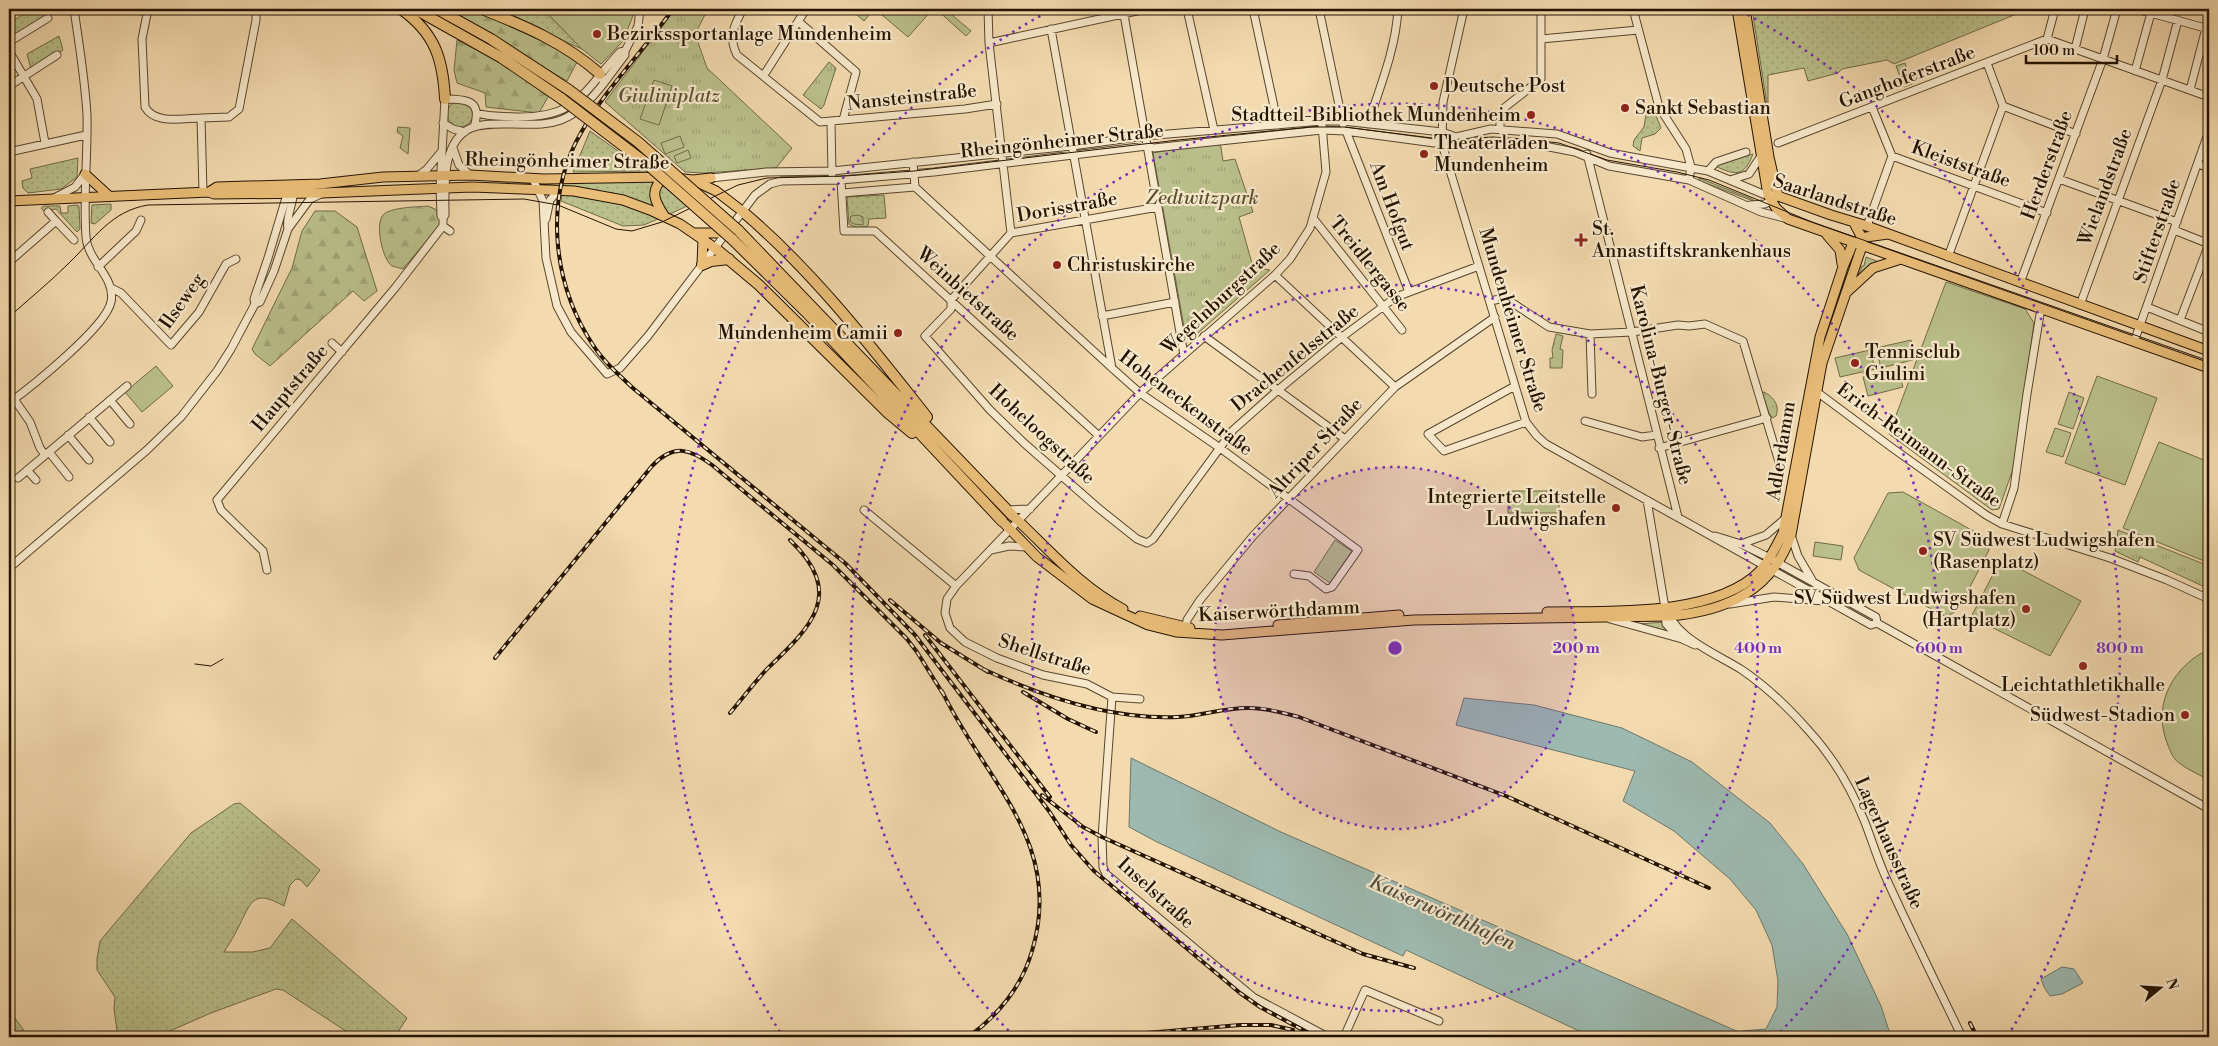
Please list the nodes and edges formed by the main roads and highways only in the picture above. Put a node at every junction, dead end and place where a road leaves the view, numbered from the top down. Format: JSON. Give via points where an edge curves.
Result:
{"nodes":[{"id":1,"x":401,"y":9,"type":"edge"},
{"id":2,"x":415,"y":9,"type":"edge"},
{"id":3,"x":437,"y":9,"type":"edge"},
{"id":4,"x":482,"y":9,"type":"edge"},
{"id":5,"x":1737,"y":9,"type":"edge"},
{"id":6,"x":1745,"y":9,"type":"edge"},
{"id":7,"x":602,"y":78,"type":"road end"},
{"id":8,"x":565,"y":94,"type":"junction"},
{"id":9,"x":445,"y":99,"type":"road end"},
{"id":10,"x":85,"y":174,"type":"road end"},
{"id":11,"x":665,"y":177,"type":"junction"},
{"id":12,"x":711,"y":178,"type":"road end"},
{"id":13,"x":693,"y":180,"type":"junction"},
{"id":14,"x":291,"y":190,"type":"junction"},
{"id":15,"x":206,"y":192,"type":"junction"},
{"id":16,"x":108,"y":195,"type":"junction"},
{"id":17,"x":1773,"y":197,"type":"junction"},
{"id":18,"x":9,"y":201,"type":"edge"},
{"id":19,"x":742,"y":211,"type":"joint"},
{"id":20,"x":666,"y":217,"type":"junction"},
{"id":21,"x":1854,"y":223,"type":"junction"},
{"id":22,"x":694,"y":233,"type":"junction"},
{"id":23,"x":1825,"y":233,"type":"junction"},
{"id":24,"x":732,"y":234,"type":"junction"},
{"id":25,"x":1888,"y":234,"type":"junction"},
{"id":26,"x":703,"y":240,"type":"junction"},
{"id":27,"x":1859,"y":242,"type":"junction"},
{"id":28,"x":715,"y":248,"type":"joint"},
{"id":29,"x":729,"y":259,"type":"junction"},
{"id":30,"x":1901,"y":259,"type":"junction"},
{"id":31,"x":702,"y":265,"type":"joint"},
{"id":32,"x":1842,"y":267,"type":"junction"},
{"id":33,"x":1846,"y":293,"type":"junction"},
{"id":34,"x":2209,"y":351,"type":"edge"},
{"id":35,"x":2209,"y":368,"type":"edge"},
{"id":36,"x":1813,"y":388,"type":"junction"},
{"id":37,"x":930,"y":445,"type":"junction"},
{"id":38,"x":956,"y":457,"type":"junction"},
{"id":39,"x":1013,"y":515,"type":"joint"},
{"id":40,"x":1002,"y":521,"type":"joint"},
{"id":41,"x":1774,"y":560,"type":"junction"},
{"id":42,"x":1667,"y":614,"type":"junction"}],
"edges":[{"from":1,"to":9,"type":"highway","via":[[423,28],[435,47],[442,66]]},
{"from":2,"to":8,"type":"highway"},
{"from":3,"to":8,"type":"highway","via":[[491,39]]},
{"from":4,"to":7,"type":"highway","via":[[553,40],[581,58]]},
{"from":5,"to":17,"type":"main road","via":[[1761,156]]},
{"from":6,"to":17,"type":"main road"},
{"from":8,"to":24,"type":"highway","bridge":true,"via":[[646,148]]},
{"from":10,"to":16,"type":"main road"},
{"from":11,"to":13,"type":"main road","name":"Rheingönheimer Straße"},
{"from":11,"to":14,"type":"main road","name":"Rheingönheimer Straße","via":[[533,179],[418,176]]},
{"from":11,"to":20,"type":"main road","via":[[654,189],[654,197]]},
{"from":12,"to":13,"type":"main road"},
{"from":13,"to":19,"type":"main road","via":[[716,191]]},
{"from":14,"to":15,"type":"main road","via":[[229,194]]},
{"from":14,"to":15,"type":"main road","via":[[217,186]]},
{"from":14,"to":20,"type":"main road","via":[[322,193],[442,187],[559,190],[623,200]]},
{"from":15,"to":16,"type":"main road"},
{"from":16,"to":18,"type":"main road"},
{"from":17,"to":21,"type":"main road","name":"Saarlandstraße"},
{"from":17,"to":23,"type":"main road","name":"Saarlandstraße","via":[[1785,217]]},
{"from":19,"to":38,"type":"highway","via":[[819,285],[870,345]]},
{"from":20,"to":22,"type":"main road"},
{"from":21,"to":25,"type":"main road","name":"Saarlandstraße"},
{"from":21,"to":27,"type":"main road"},
{"from":22,"to":24,"type":"main road"},
{"from":22,"to":26,"type":"main road"},
{"from":23,"to":27,"type":"main road","name":"Saarlandstraße"},
{"from":23,"to":32,"type":"main road","via":[[1840,250]]},
{"from":24,"to":37,"type":"highway"},
{"from":24,"to":38,"type":"highway"},
{"from":25,"to":27,"type":"main road"},
{"from":25,"to":34,"type":"main road","name":"Saarlandstraße"},
{"from":26,"to":28,"type":"main road"},
{"from":26,"to":31,"type":"main road"},
{"from":27,"to":30,"type":"main road","name":"Saarlandstraße"},
{"from":27,"to":32,"type":"main road","name":"Adlerdamm"},
{"from":27,"to":33,"type":"main road","name":"Adlerdamm"},
{"from":28,"to":29,"type":"highway"},
{"from":29,"to":31,"type":"highway"},
{"from":29,"to":37,"type":"highway","via":[[888,413]]},
{"from":30,"to":33,"type":"main road","via":[[1873,268]]},
{"from":30,"to":35,"type":"main road","name":"Saarlandstraße"},
{"from":32,"to":36,"type":"main road","name":"Adlerdamm","via":[[1820,336]]},
{"from":33,"to":36,"type":"main road","name":"Adlerdamm"},
{"from":36,"to":41,"type":"main road","name":"Adlerdamm","via":[[1787,517]]},
{"from":36,"to":41,"type":"main road","name":"Adlerdamm","via":[[1791,535]]},
{"from":37,"to":40,"type":"highway","name":"Kaiserwörthdamm"},
{"from":38,"to":39,"type":"highway","name":"Kaiserwörthdamm"},
{"from":39,"to":42,"type":"main road","name":"Kaiserwörthdamm","via":[[1080,580],[1112,603],[1148,619],[1186,628],[1222,629],[1413,614]]},
{"from":40,"to":42,"type":"main road","name":"Kaiserwörthdamm","via":[[1071,585],[1092,599],[1148,625],[1176,632],[1222,635],[1414,620],[1608,618]]},
{"from":41,"to":42,"type":"main road","name":"Adlerdamm","via":[[1727,593]]},
{"from":41,"to":42,"type":"main road","via":[[1773,570],[1751,591],[1725,605],[1706,611]]}]}
